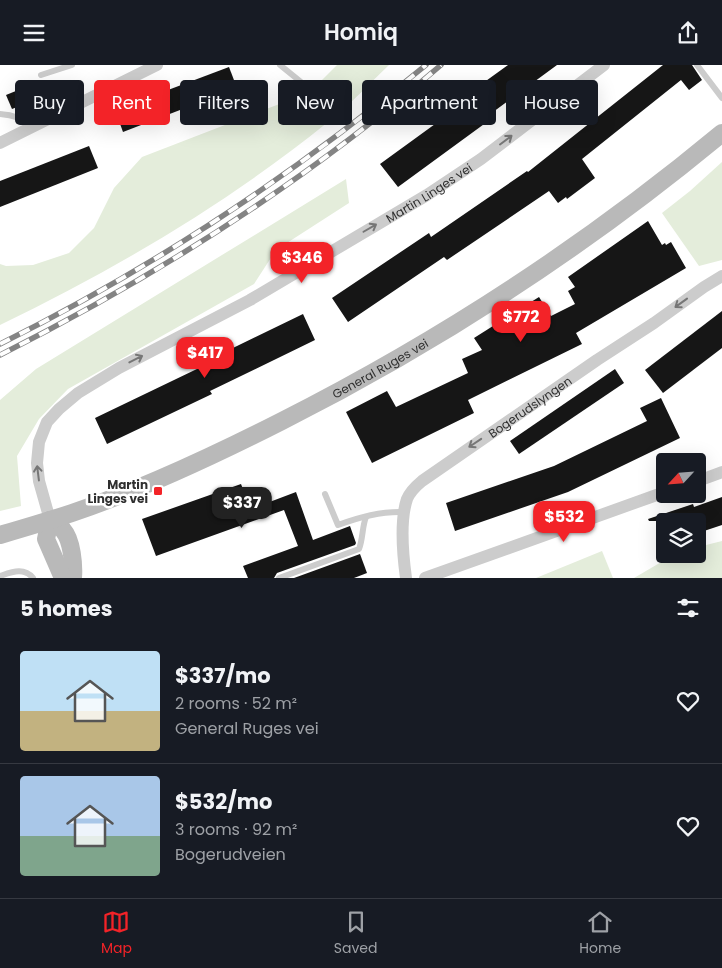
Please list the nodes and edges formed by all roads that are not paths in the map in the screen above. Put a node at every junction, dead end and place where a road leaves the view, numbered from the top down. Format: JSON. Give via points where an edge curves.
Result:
{"nodes":[{"id":1,"x":72,"y":65,"type":"edge"},
{"id":2,"x":157,"y":65,"type":"edge"},
{"id":3,"x":280,"y":65,"type":"edge"},
{"id":4,"x":604,"y":65,"type":"edge"},
{"id":5,"x":696,"y":65,"type":"edge"},
{"id":6,"x":41,"y":75,"type":"dead end"},
{"id":7,"x":299,"y":80,"type":"edge"},
{"id":8,"x":722,"y":98,"type":"edge"},
{"id":9,"x":0,"y":114,"type":"edge"},
{"id":10,"x":35,"y":126,"type":"junction"},
{"id":11,"x":722,"y":133,"type":"edge"},
{"id":12,"x":0,"y":143,"type":"edge"},
{"id":13,"x":722,"y":276,"type":"edge"},
{"id":14,"x":722,"y":472,"type":"edge"},
{"id":15,"x":706,"y":478,"type":"edge"},
{"id":16,"x":326,"y":494,"type":"dead end"},
{"id":17,"x":656,"y":495,"type":"edge"},
{"id":18,"x":404,"y":512,"type":"junction"},
{"id":19,"x":366,"y":517,"type":"junction"},
{"id":20,"x":50,"y":520,"type":"junction"},
{"id":21,"x":0,"y":535,"type":"edge"},
{"id":22,"x":0,"y":576,"type":"edge"},
{"id":23,"x":33,"y":578,"type":"edge"},
{"id":24,"x":63,"y":578,"type":"edge"},
{"id":25,"x":73,"y":578,"type":"edge"},
{"id":26,"x":279,"y":578,"type":"edge"},
{"id":27,"x":406,"y":578,"type":"edge"},
{"id":28,"x":424,"y":578,"type":"edge"}],
"edges":[{"from":1,"to":6,"type":"lane"},
{"from":2,"to":10,"type":"street"},
{"from":3,"to":7,"type":"lane"},
{"from":20,"to":4,"type":"street","name":"Martin Linges vei","one_way":true,"via":[[39,481],[39,442],[47,422],[78,393],[250,300],[427,195],[481,159]]},
{"from":5,"to":8,"type":"lane"},
{"from":9,"to":10,"type":"lane","via":[[23,119]]},
{"from":10,"to":12,"type":"street"},
{"from":11,"to":20,"type":"main road","name":"General Ruges vei","via":[[604,226],[524,282],[432,339],[345,389],[248,438],[106,500]]},
{"from":13,"to":18,"type":"street","name":"Bogerudslyngen","one_way":true,"via":[[422,481],[413,489]]},
{"from":14,"to":15,"type":"street"},
{"from":16,"to":19,"type":"lane","via":[[338,525]]},
{"from":17,"to":28,"type":"street"},
{"from":18,"to":19,"type":"lane","via":[[387,511]]},
{"from":18,"to":27,"type":"street","name":"Bogerudslyngen"},
{"from":19,"to":26,"type":"lane","via":[[359,549]]},
{"from":20,"to":21,"type":"main road","name":"General Ruges vei"},
{"from":20,"to":24,"type":"main road","via":[[46,539]]},
{"from":20,"to":25,"type":"main road","via":[[64,531],[71,551]]},
{"from":22,"to":23,"type":"lane","via":[[24,571]]}]}
